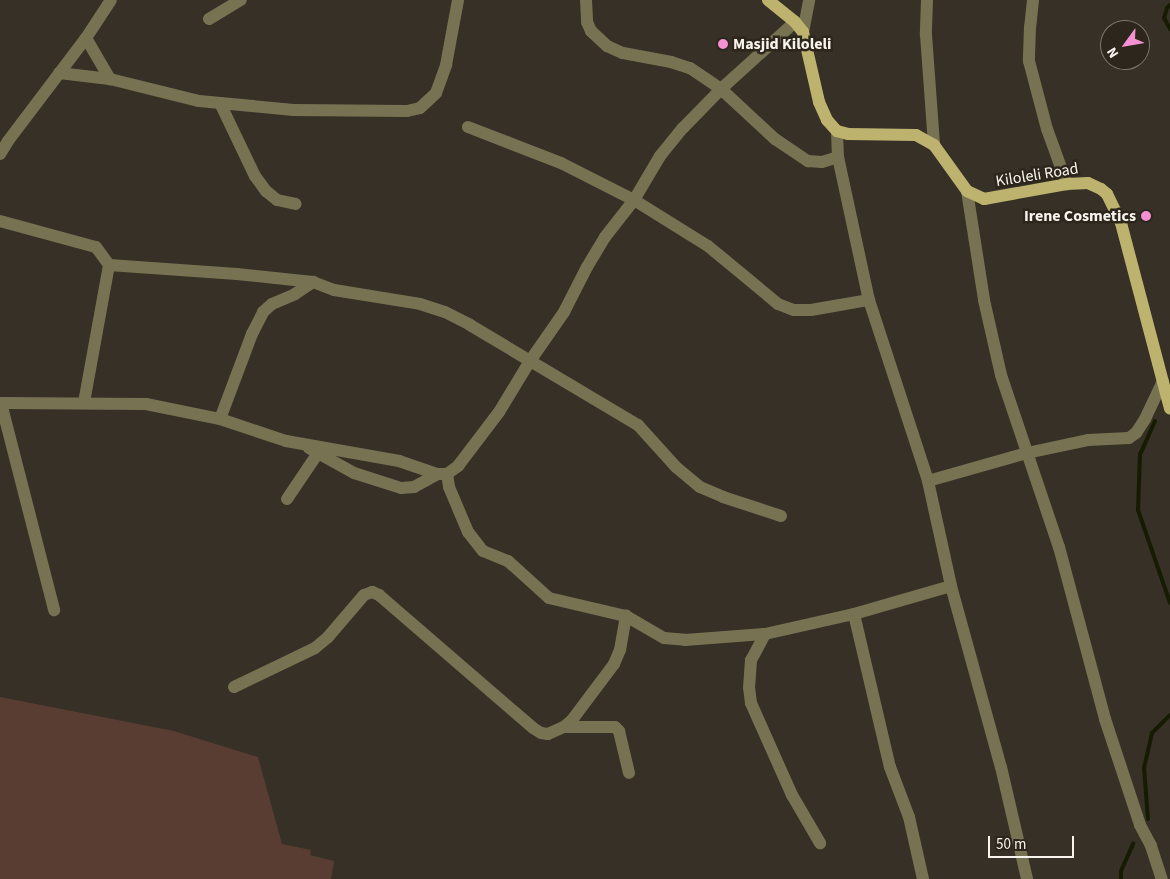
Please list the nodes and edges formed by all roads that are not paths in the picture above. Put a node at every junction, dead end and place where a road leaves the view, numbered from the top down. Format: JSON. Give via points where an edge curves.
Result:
{"nodes":[{"id":1,"x":110,"y":0,"type":"edge"},
{"id":2,"x":241,"y":0,"type":"edge"},
{"id":3,"x":458,"y":0,"type":"edge"},
{"id":4,"x":586,"y":0,"type":"edge"},
{"id":5,"x":768,"y":0,"type":"edge"},
{"id":6,"x":809,"y":0,"type":"edge"},
{"id":7,"x":927,"y":0,"type":"edge"},
{"id":8,"x":1033,"y":0,"type":"edge"},
{"id":9,"x":209,"y":19,"type":"dead end"},
{"id":10,"x":795,"y":22,"type":"junction"},
{"id":11,"x":804,"y":32,"type":"junction"},
{"id":12,"x":86,"y":38,"type":"junction"},
{"id":13,"x":59,"y":72,"type":"junction"},
{"id":14,"x":110,"y":79,"type":"junction"},
{"id":15,"x":721,"y":89,"type":"junction"},
{"id":16,"x":220,"y":103,"type":"junction"},
{"id":17,"x":468,"y":127,"type":"dead end"},
{"id":18,"x":837,"y":131,"type":"junction"},
{"id":19,"x":934,"y":145,"type":"junction"},
{"id":20,"x":0,"y":154,"type":"edge"},
{"id":21,"x":838,"y":157,"type":"junction"},
{"id":22,"x":1067,"y":184,"type":"junction"},
{"id":23,"x":968,"y":191,"type":"junction"},
{"id":24,"x":634,"y":200,"type":"junction"},
{"id":25,"x":296,"y":204,"type":"dead end"},
{"id":26,"x":0,"y":221,"type":"edge"},
{"id":27,"x":109,"y":265,"type":"junction"},
{"id":28,"x":313,"y":282,"type":"junction"},
{"id":29,"x":868,"y":300,"type":"junction"},
{"id":30,"x":530,"y":362,"type":"junction"},
{"id":31,"x":1163,"y":381,"type":"junction"},
{"id":32,"x":1,"y":403,"type":"edge"},
{"id":33,"x":84,"y":403,"type":"junction"},
{"id":34,"x":1170,"y":409,"type":"edge"},
{"id":35,"x":220,"y":419,"type":"junction"},
{"id":36,"x":303,"y":444,"type":"junction"},
{"id":37,"x":318,"y":453,"type":"junction"},
{"id":38,"x":1027,"y":453,"type":"junction"},
{"id":39,"x":442,"y":474,"type":"junction"},
{"id":40,"x":928,"y":480,"type":"junction"},
{"id":41,"x":287,"y":499,"type":"dead end"},
{"id":42,"x":781,"y":516,"type":"dead end"},
{"id":43,"x":951,"y":586,"type":"junction"},
{"id":44,"x":54,"y":610,"type":"dead end"},
{"id":45,"x":854,"y":614,"type":"junction"},
{"id":46,"x":626,"y":616,"type":"junction"},
{"id":47,"x":765,"y":634,"type":"junction"},
{"id":48,"x":234,"y":687,"type":"dead end"},
{"id":49,"x":564,"y":727,"type":"junction"},
{"id":50,"x":629,"y":773,"type":"dead end"},
{"id":51,"x":820,"y":843,"type":"dead end"},
{"id":52,"x":923,"y":879,"type":"edge"},
{"id":53,"x":1027,"y":879,"type":"edge"},
{"id":54,"x":1162,"y":879,"type":"edge"}],
"edges":[{"from":1,"to":12,"type":"street"},
{"from":2,"to":9,"type":"street"},
{"from":3,"to":16,"type":"street","via":[[446,65],[436,93],[420,108],[393,112],[314,111]]},
{"from":4,"to":15,"type":"street","via":[[587,22],[591,31],[607,46],[622,53],[690,68]]},
{"from":5,"to":10,"type":"main road"},
{"from":6,"to":11,"type":"street"},
{"from":7,"to":19,"type":"street","via":[[926,35]]},
{"from":8,"to":22,"type":"street","via":[[1030,61],[1047,129]]},
{"from":10,"to":11,"type":"main road"},
{"from":10,"to":15,"type":"street"},
{"from":11,"to":18,"type":"main road","via":[[819,102],[827,120]]},
{"from":12,"to":13,"type":"street"},
{"from":12,"to":14,"type":"street"},
{"from":13,"to":14,"type":"street"},
{"from":13,"to":20,"type":"street"},
{"from":14,"to":16,"type":"street","via":[[199,102]]},
{"from":15,"to":21,"type":"street","via":[[794,153],[808,161],[822,162]]},
{"from":15,"to":24,"type":"street","via":[[668,145]]},
{"from":16,"to":25,"type":"street","via":[[255,176],[266,191],[277,200]]},
{"from":17,"to":24,"type":"street","via":[[561,164]]},
{"from":18,"to":19,"type":"main road","via":[[876,135],[903,133],[916,135]]},
{"from":18,"to":21,"type":"street"},
{"from":19,"to":23,"type":"main road"},
{"from":21,"to":29,"type":"street"},
{"from":22,"to":23,"type":"main road","name":"Kiloleli Road","via":[[993,199],[984,199]]},
{"from":22,"to":31,"type":"main road","name":"Kiloleli Road","via":[[1088,183],[1101,189],[1112,201]]},
{"from":23,"to":38,"type":"street","via":[[984,300],[1002,375]]},
{"from":24,"to":29,"type":"street","via":[[708,246],[778,304],[794,310],[811,310]]},
{"from":24,"to":30,"type":"street","via":[[586,266],[564,312]]},
{"from":26,"to":27,"type":"street","via":[[96,247]]},
{"from":27,"to":28,"type":"street"},
{"from":27,"to":33,"type":"street"},
{"from":28,"to":30,"type":"street","via":[[334,290],[420,304],[445,312]]},
{"from":28,"to":35,"type":"street","via":[[263,312]]},
{"from":29,"to":40,"type":"street"},
{"from":30,"to":39,"type":"street","via":[[499,412],[458,466]]},
{"from":30,"to":42,"type":"street","via":[[638,425],[676,467],[700,487]]},
{"from":31,"to":34,"type":"main road","name":"Kiloleli Road"},
{"from":31,"to":38,"type":"street","via":[[1145,419],[1129,438],[1088,440]]},
{"from":32,"to":33,"type":"street"},
{"from":32,"to":44,"type":"street"},
{"from":33,"to":35,"type":"street","via":[[146,404]]},
{"from":35,"to":36,"type":"street"},
{"from":36,"to":37,"type":"street"},
{"from":36,"to":39,"type":"street","via":[[399,461]]},
{"from":37,"to":39,"type":"street","via":[[354,473],[401,488],[414,487]]},
{"from":37,"to":41,"type":"street"},
{"from":38,"to":40,"type":"street"},
{"from":38,"to":54,"type":"street","via":[[1059,547],[1105,719],[1140,825]]},
{"from":39,"to":46,"type":"street","via":[[468,532],[484,551],[508,561],[549,598]]},
{"from":40,"to":43,"type":"street"},
{"from":43,"to":45,"type":"street"},
{"from":43,"to":53,"type":"street","via":[[1001,766]]},
{"from":45,"to":47,"type":"street"},
{"from":45,"to":52,"type":"street","via":[[890,767],[909,816]]},
{"from":46,"to":47,"type":"street","via":[[664,638],[685,640]]},
{"from":46,"to":49,"type":"street","via":[[614,664],[580,711]]},
{"from":47,"to":51,"type":"street","via":[[751,660],[751,703],[792,795]]},
{"from":48,"to":49,"type":"street","via":[[315,648],[364,594],[372,592],[540,733],[548,734]]},
{"from":49,"to":50,"type":"street","via":[[615,726]]}]}
